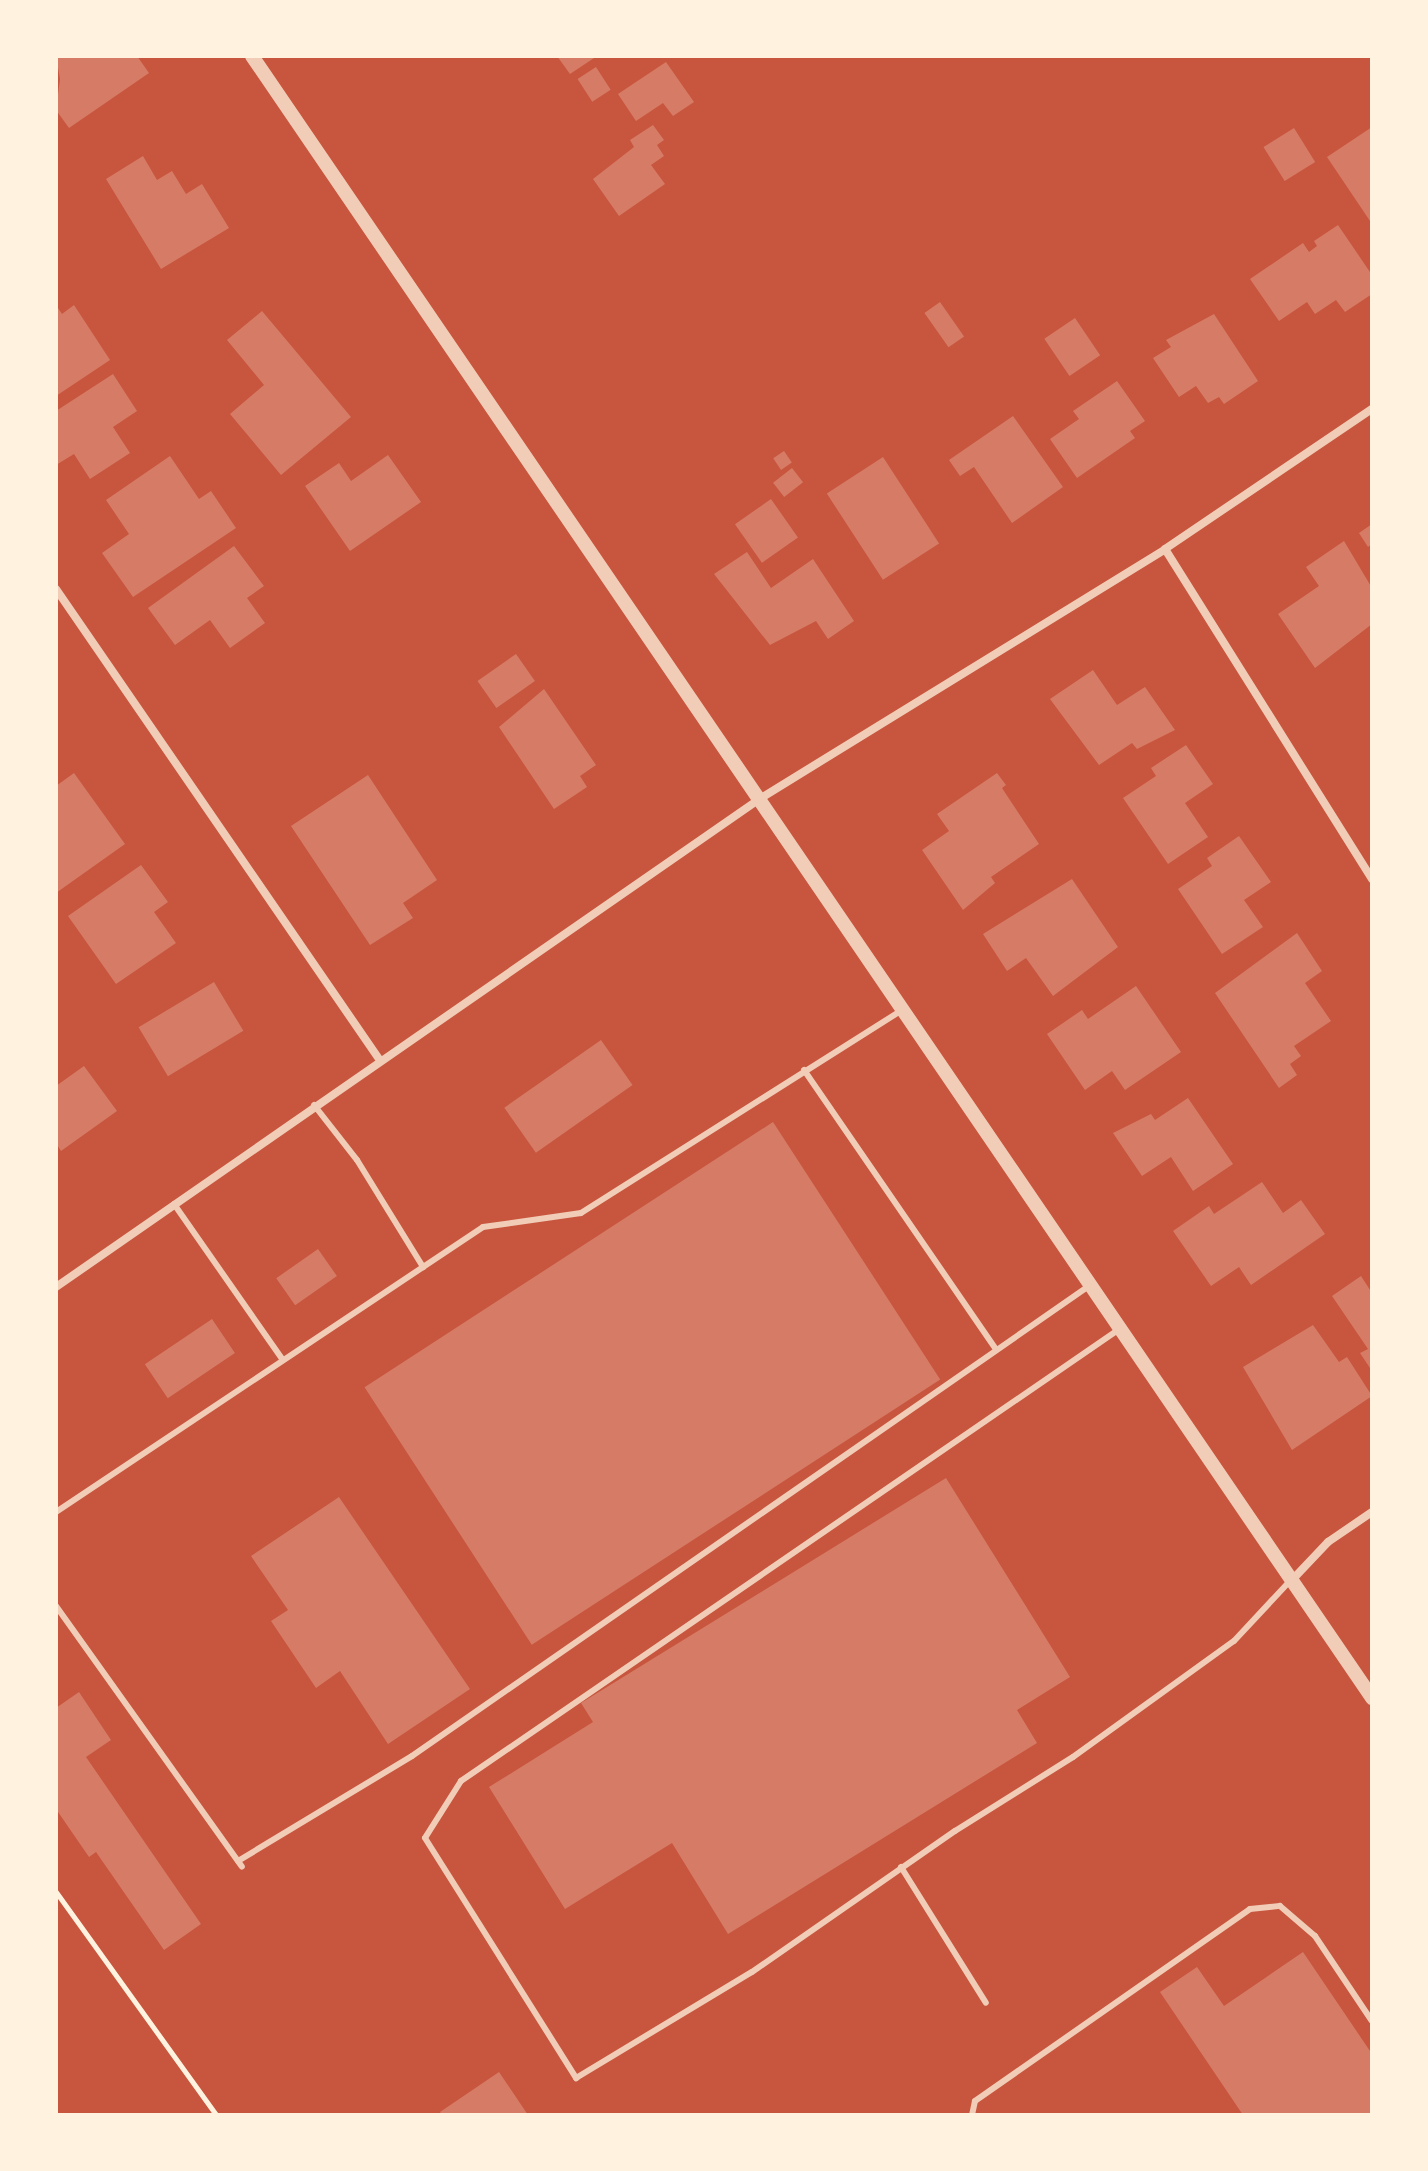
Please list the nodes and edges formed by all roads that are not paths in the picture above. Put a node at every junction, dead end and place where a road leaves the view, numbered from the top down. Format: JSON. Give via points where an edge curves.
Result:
{"nodes":[{"id":1,"x":252,"y":56,"type":"edge"},
{"id":2,"x":1372,"y":409,"type":"edge"},
{"id":3,"x":1165,"y":549,"type":"junction"},
{"id":4,"x":56,"y":589,"type":"edge"},
{"id":5,"x":761,"y":798,"type":"junction"},
{"id":6,"x":1372,"y":879,"type":"edge"},
{"id":7,"x":905,"y":1009,"type":"junction"},
{"id":8,"x":379,"y":1059,"type":"junction"},
{"id":9,"x":804,"y":1070,"type":"junction"},
{"id":10,"x":314,"y":1105,"type":"junction"},
{"id":11,"x":174,"y":1204,"type":"junction"},
{"id":12,"x":423,"y":1267,"type":"junction"},
{"id":13,"x":1092,"y":1284,"type":"junction"},
{"id":14,"x":56,"y":1287,"type":"edge"},
{"id":15,"x":1121,"y":1328,"type":"junction"},
{"id":16,"x":995,"y":1348,"type":"junction"},
{"id":17,"x":283,"y":1360,"type":"junction"},
{"id":18,"x":56,"y":1512,"type":"edge"},
{"id":19,"x":1372,"y":1512,"type":"edge"},
{"id":20,"x":1293,"y":1579,"type":"junction"},
{"id":21,"x":56,"y":1606,"type":"edge"},
{"id":22,"x":1372,"y":1698,"type":"edge"},
{"id":23,"x":901,"y":1867,"type":"junction"},
{"id":24,"x":986,"y":2003,"type":"dead end"},
{"id":25,"x":1372,"y":2021,"type":"edge"},
{"id":26,"x":972,"y":2115,"type":"edge"}],
"edges":[{"from":1,"to":5,"type":"street"},
{"from":2,"to":3,"type":"street"},
{"from":3,"to":5,"type":"street"},
{"from":3,"to":6,"type":"street"},
{"from":4,"to":8,"type":"street"},
{"from":5,"to":7,"type":"street"},
{"from":5,"to":8,"type":"street"},
{"from":7,"to":9,"type":"lane"},
{"from":7,"to":13,"type":"street"},
{"from":8,"to":10,"type":"street"},
{"from":9,"to":12,"type":"lane","via":[[581,1213],[483,1227]]},
{"from":9,"to":16,"type":"lane"},
{"from":10,"to":11,"type":"street"},
{"from":10,"to":12,"type":"lane","via":[[357,1160]]},
{"from":11,"to":14,"type":"street"},
{"from":11,"to":17,"type":"lane"},
{"from":12,"to":17,"type":"lane"},
{"from":13,"to":15,"type":"street"},
{"from":13,"to":16,"type":"lane"},
{"from":15,"to":20,"type":"street"},
{"from":15,"to":23,"type":"lane","via":[[461,1781],[425,1838],[576,2078],[752,1972]]},
{"from":16,"to":21,"type":"lane","via":[[412,1756],[240,1864]]},
{"from":17,"to":18,"type":"lane"},
{"from":19,"to":20,"type":"street","via":[[1328,1542]]},
{"from":20,"to":22,"type":"street"},
{"from":20,"to":23,"type":"lane","via":[[1234,1641],[1073,1757]]},
{"from":23,"to":24,"type":"lane"},
{"from":25,"to":26,"type":"lane","via":[[1315,1936],[1280,1906],[1250,1909],[975,2101]]}]}
